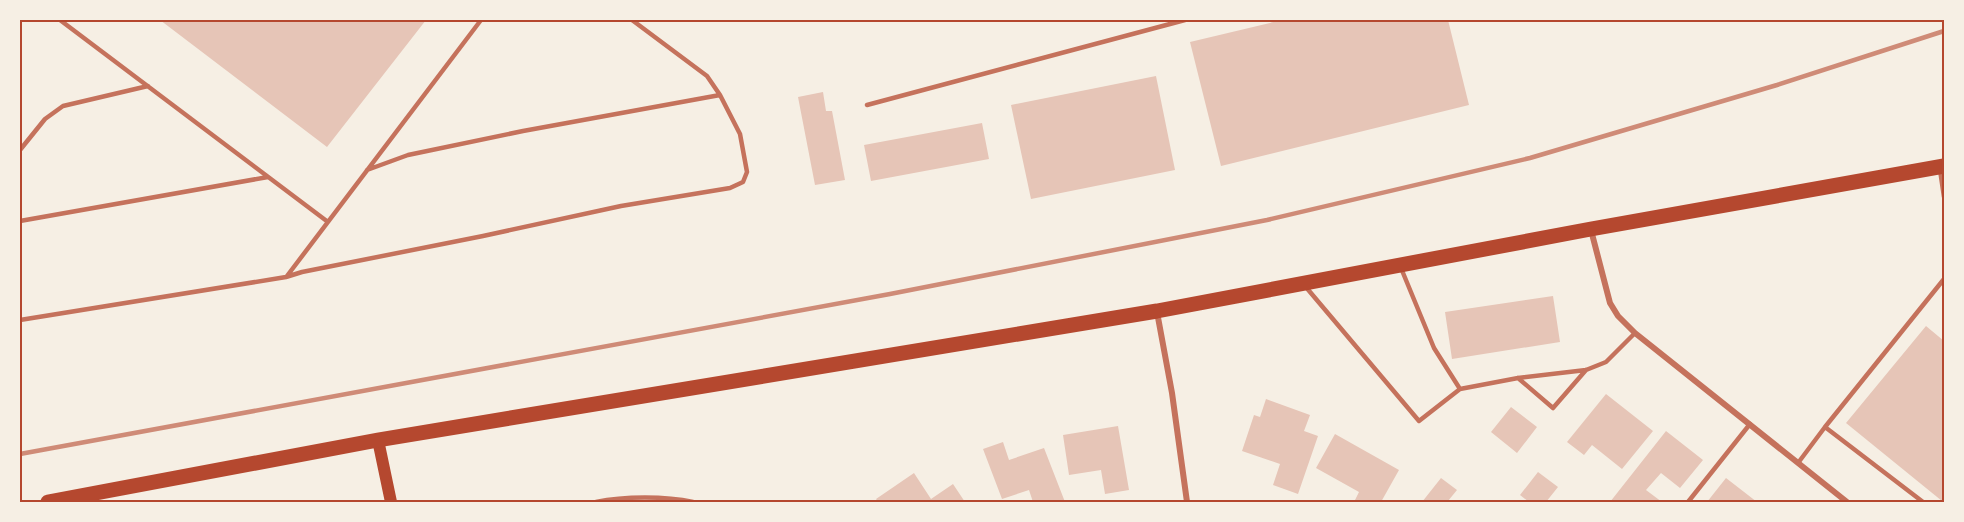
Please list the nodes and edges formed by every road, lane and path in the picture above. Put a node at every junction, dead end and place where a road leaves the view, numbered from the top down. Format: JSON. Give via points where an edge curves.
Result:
{"nodes":[{"id":1,"x":60,"y":20,"type":"edge"},
{"id":2,"x":481,"y":20,"type":"edge"},
{"id":3,"x":632,"y":20,"type":"edge"},
{"id":4,"x":1185,"y":20,"type":"edge"},
{"id":5,"x":148,"y":86,"type":"junction"},
{"id":6,"x":720,"y":95,"type":"junction"},
{"id":7,"x":867,"y":105,"type":"dead end"},
{"id":8,"x":20,"y":150,"type":"edge"},
{"id":9,"x":1942,"y":166,"type":"edge"},
{"id":10,"x":367,"y":170,"type":"junction"},
{"id":11,"x":268,"y":177,"type":"junction"},
{"id":12,"x":1944,"y":197,"type":"edge"},
{"id":13,"x":20,"y":221,"type":"edge"},
{"id":14,"x":327,"y":222,"type":"junction"},
{"id":15,"x":1591,"y":229,"type":"junction"},
{"id":16,"x":1400,"y":266,"type":"junction"},
{"id":17,"x":286,"y":277,"type":"junction"},
{"id":18,"x":1944,"y":279,"type":"edge"},
{"id":19,"x":1304,"y":284,"type":"junction"},
{"id":20,"x":1157,"y":311,"type":"junction"},
{"id":21,"x":20,"y":320,"type":"edge"},
{"id":22,"x":1635,"y":333,"type":"junction"},
{"id":23,"x":1587,"y":369,"type":"junction"},
{"id":24,"x":1518,"y":378,"type":"junction"},
{"id":25,"x":1461,"y":389,"type":"junction"},
{"id":26,"x":1750,"y":424,"type":"junction"},
{"id":27,"x":1825,"y":427,"type":"junction"},
{"id":28,"x":378,"y":440,"type":"junction"},
{"id":29,"x":1798,"y":463,"type":"junction"},
{"id":30,"x":48,"y":502,"type":"edge"},
{"id":31,"x":391,"y":502,"type":"edge"},
{"id":32,"x":596,"y":502,"type":"edge"},
{"id":33,"x":693,"y":502,"type":"edge"},
{"id":34,"x":1187,"y":502,"type":"edge"},
{"id":35,"x":1688,"y":502,"type":"edge"},
{"id":36,"x":1847,"y":502,"type":"edge"},
{"id":37,"x":1923,"y":502,"type":"edge"}],
"edges":[{"from":1,"to":5,"type":"lane"},
{"from":2,"to":10,"type":"lane"},
{"from":3,"to":6,"type":"lane","via":[[707,76]]},
{"from":4,"to":7,"type":"lane"},
{"from":5,"to":8,"type":"lane","via":[[63,106],[45,119]]},
{"from":5,"to":11,"type":"lane"},
{"from":6,"to":10,"type":"lane","via":[[408,155]]},
{"from":6,"to":17,"type":"lane","via":[[740,134],[747,172],[742,182],[730,188],[621,206]]},
{"from":9,"to":12,"type":"lane"},
{"from":9,"to":15,"type":"main road"},
{"from":10,"to":14,"type":"lane"},
{"from":11,"to":13,"type":"lane"},
{"from":11,"to":14,"type":"lane"},
{"from":14,"to":17,"type":"lane"},
{"from":15,"to":16,"type":"main road"},
{"from":15,"to":22,"type":"street","via":[[1610,303]]},
{"from":16,"to":19,"type":"main road"},
{"from":16,"to":25,"type":"lane","via":[[1434,348]]},
{"from":17,"to":21,"type":"lane"},
{"from":18,"to":27,"type":"lane"},
{"from":19,"to":20,"type":"main road"},
{"from":19,"to":25,"type":"lane","via":[[1419,421]]},
{"from":20,"to":28,"type":"main road"},
{"from":20,"to":34,"type":"street"},
{"from":22,"to":23,"type":"lane","via":[[1606,362]]},
{"from":22,"to":26,"type":"street"},
{"from":23,"to":24,"type":"lane"},
{"from":23,"to":24,"type":"lane","via":[[1553,408]]},
{"from":24,"to":25,"type":"lane"},
{"from":26,"to":29,"type":"street"},
{"from":26,"to":35,"type":"lane"},
{"from":27,"to":29,"type":"lane"},
{"from":27,"to":37,"type":"lane"},
{"from":28,"to":30,"type":"main road"},
{"from":28,"to":31,"type":"main road"},
{"from":29,"to":36,"type":"street"},
{"from":32,"to":33,"type":"lane","via":[[676,498]]}]}
